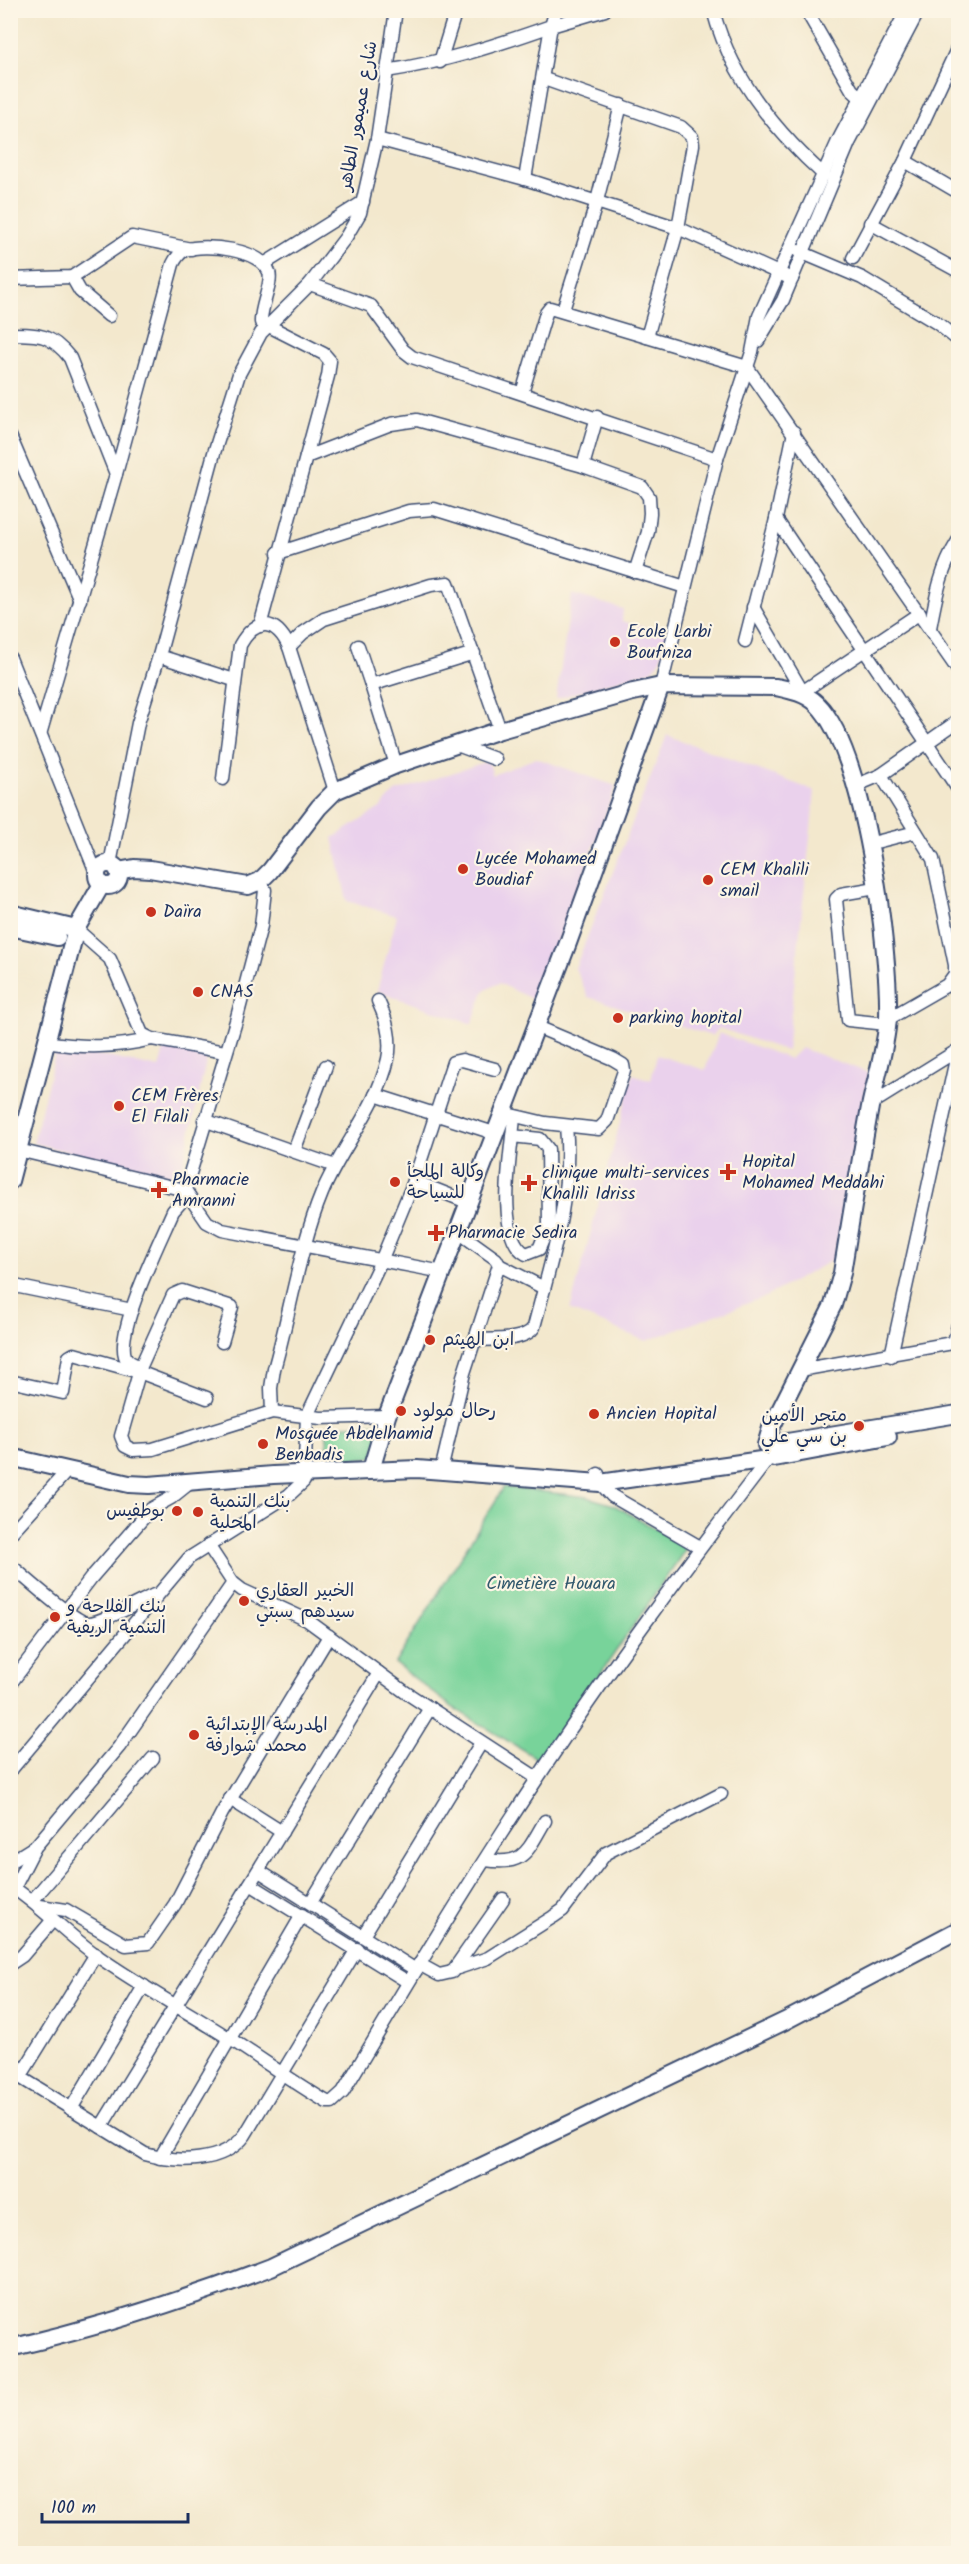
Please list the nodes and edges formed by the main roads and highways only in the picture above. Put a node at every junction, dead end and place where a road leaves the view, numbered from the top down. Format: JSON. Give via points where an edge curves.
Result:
{"nodes":[{"id":1,"x":661,"y":687,"type":"junction"},
{"id":2,"x":10,"y":914,"type":"edge"},
{"id":3,"x":10,"y":927,"type":"edge"},
{"id":4,"x":75,"y":935,"type":"junction"},
{"id":5,"x":10,"y":1181,"type":"edge"},
{"id":6,"x":958,"y":1414,"type":"edge"},
{"id":7,"x":958,"y":1424,"type":"edge"},
{"id":8,"x":766,"y":1453,"type":"junction"},
{"id":9,"x":10,"y":1457,"type":"edge"},
{"id":10,"x":371,"y":1470,"type":"junction"},
{"id":11,"x":958,"y":1930,"type":"edge"},
{"id":12,"x":10,"y":2348,"type":"edge"}],
"edges":[{"from":1,"to":4,"type":"main road","via":[[500,730],[396,765],[335,791],[260,881],[242,887],[150,869],[114,868],[116,882],[109,885],[100,879]]},
{"from":1,"to":8,"type":"main road","via":[[776,687],[803,694],[817,704],[849,758],[876,888],[885,959],[887,1021],[842,1273],[833,1305],[771,1428]]},
{"from":1,"to":10,"type":"main road","via":[[535,1026],[508,1114],[494,1133],[467,1203],[387,1416]]},
{"from":2,"to":4,"type":"main road"},
{"from":3,"to":4,"type":"main road"},
{"from":4,"to":5,"type":"main road"},
{"from":6,"to":8,"type":"main road"},
{"from":7,"to":8,"type":"main road"},
{"from":8,"to":10,"type":"main road","via":[[575,1480]]},
{"from":9,"to":10,"type":"main road","via":[[149,1485]]},
{"from":11,"to":12,"type":"main road","via":[[785,2021],[270,2267],[119,2321]]}]}
